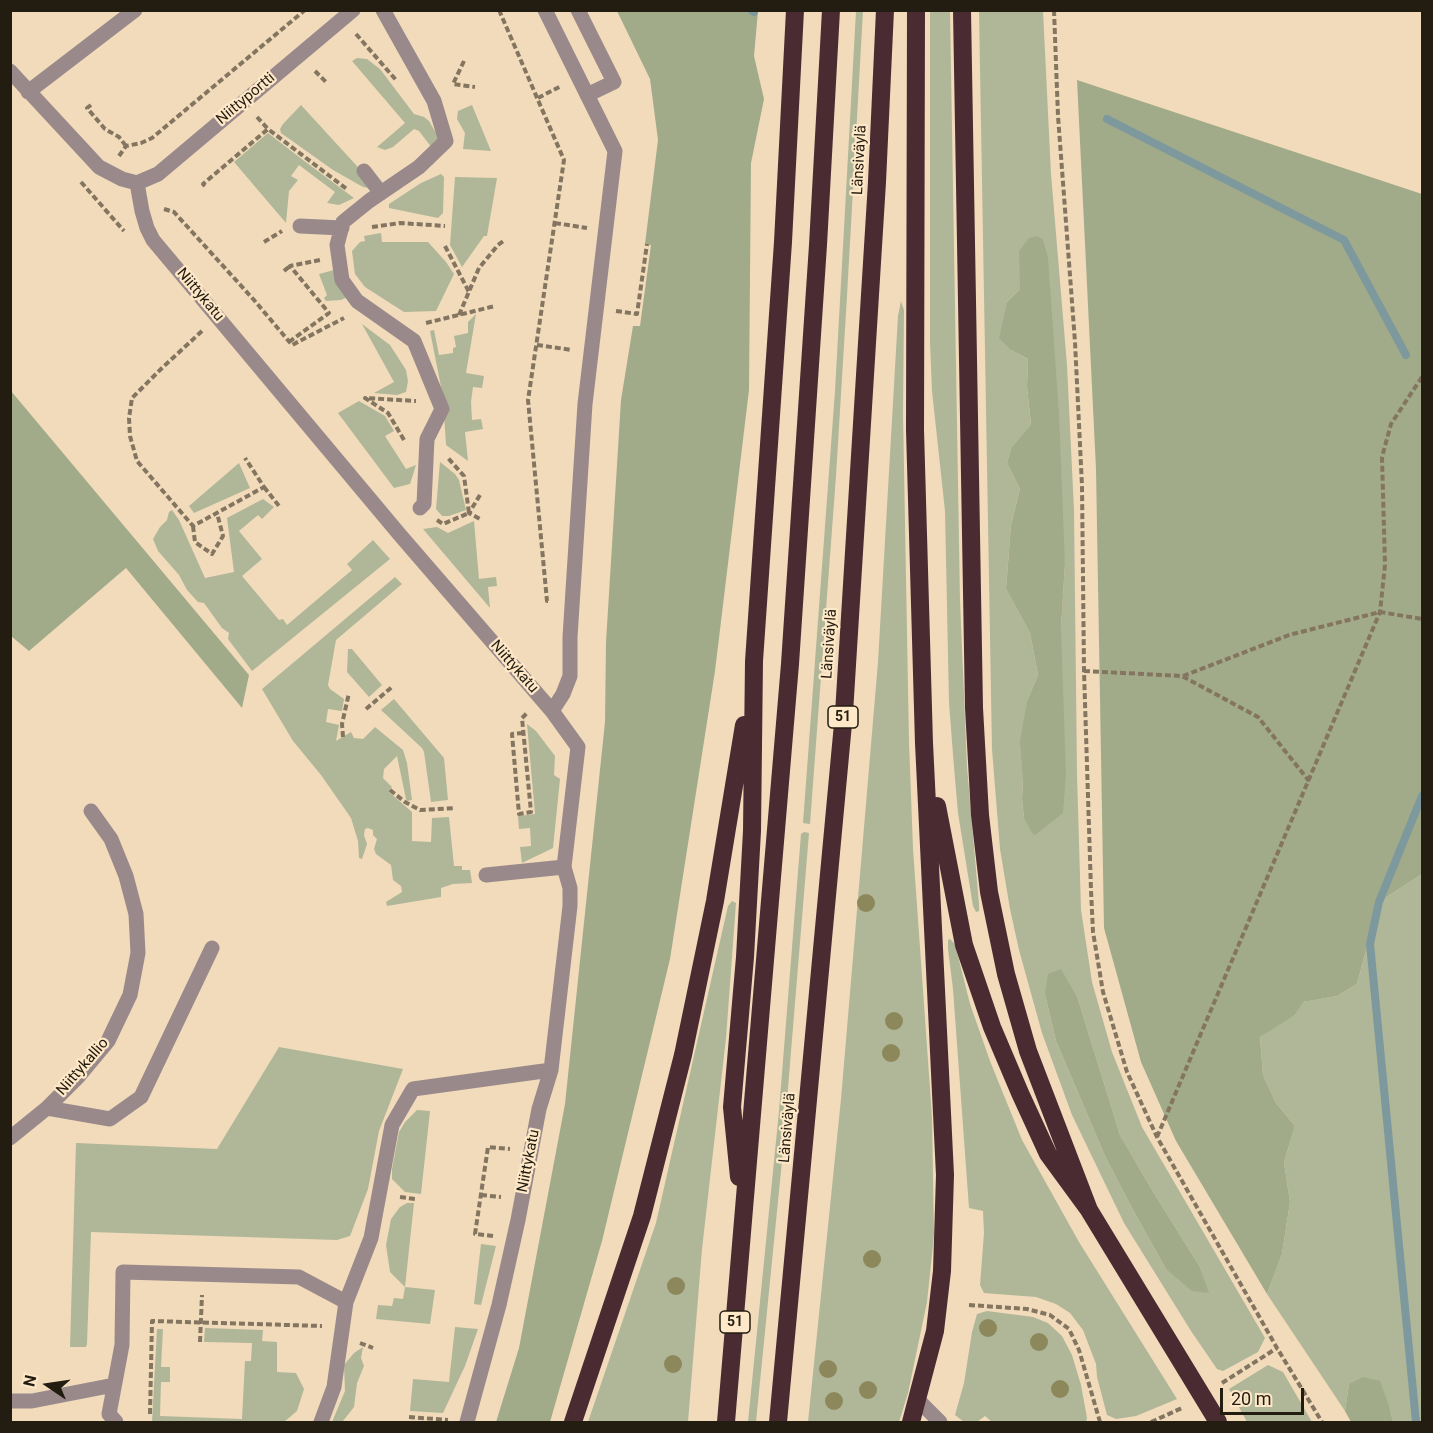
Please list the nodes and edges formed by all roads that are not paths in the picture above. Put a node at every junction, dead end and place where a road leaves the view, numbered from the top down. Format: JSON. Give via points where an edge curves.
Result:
{"nodes":[{"id":1,"x":135,"y":10,"type":"edge"},
{"id":2,"x":383,"y":10,"type":"edge"},
{"id":3,"x":545,"y":10,"type":"edge"},
{"id":4,"x":578,"y":10,"type":"edge"},
{"id":5,"x":795,"y":10,"type":"edge"},
{"id":6,"x":831,"y":10,"type":"edge"},
{"id":7,"x":885,"y":10,"type":"edge"},
{"id":8,"x":916,"y":10,"type":"edge"},
{"id":9,"x":962,"y":10,"type":"edge"},
{"id":10,"x":353,"y":11,"type":"edge"},
{"id":11,"x":10,"y":71,"type":"edge"},
{"id":12,"x":28,"y":92,"type":"junction"},
{"id":13,"x":587,"y":95,"type":"junction"},
{"id":14,"x":364,"y":171,"type":"dead end"},
{"id":15,"x":137,"y":183,"type":"junction"},
{"id":16,"x":381,"y":193,"type":"junction"},
{"id":17,"x":300,"y":226,"type":"dead end"},
{"id":18,"x":341,"y":230,"type":"junction"},
{"id":19,"x":420,"y":508,"type":"road end"},
{"id":20,"x":754,"y":661,"type":"junction"},
{"id":21,"x":546,"y":705,"type":"junction"},
{"id":22,"x":924,"y":743,"type":"junction"},
{"id":23,"x":91,"y":811,"type":"dead end"},
{"id":24,"x":564,"y":867,"type":"junction"},
{"id":25,"x":486,"y":875,"type":"dead end"},
{"id":26,"x":212,"y":948,"type":"dead end"},
{"id":27,"x":551,"y":1070,"type":"junction"},
{"id":28,"x":47,"y":1108,"type":"junction"},
{"id":29,"x":10,"y":1138,"type":"edge"},
{"id":30,"x":1089,"y":1210,"type":"junction"},
{"id":31,"x":743,"y":1221,"type":"junction"},
{"id":32,"x":346,"y":1302,"type":"junction"},
{"id":33,"x":114,"y":1385,"type":"junction"},
{"id":34,"x":918,"y":1400,"type":"junction"},
{"id":35,"x":10,"y":1401,"type":"edge"},
{"id":36,"x":116,"y":1422,"type":"edge"},
{"id":37,"x":321,"y":1422,"type":"edge"},
{"id":38,"x":467,"y":1422,"type":"edge"},
{"id":39,"x":573,"y":1422,"type":"edge"},
{"id":40,"x":726,"y":1422,"type":"edge"},
{"id":41,"x":778,"y":1422,"type":"edge"},
{"id":42,"x":911,"y":1422,"type":"edge"},
{"id":43,"x":940,"y":1422,"type":"edge"},
{"id":44,"x":1218,"y":1422,"type":"edge"}],
"edges":[{"from":1,"to":12,"type":"street"},
{"from":2,"to":16,"type":"street","via":[[435,101],[446,141],[419,167]]},
{"from":3,"to":13,"type":"street"},
{"from":4,"to":13,"type":"street","via":[[614,82]]},
{"from":5,"to":20,"type":"highway"},
{"from":6,"to":31,"type":"highway","number":"51","via":[[791,652]]},
{"from":7,"to":41,"type":"highway","name":"Länsiväylä","number":"51","via":[[844,713]]},
{"from":8,"to":22,"type":"highway","via":[[915,430]]},
{"from":9,"to":30,"type":"highway","via":[[974,708],[980,815],[989,892],[1006,974],[1028,1051]]},
{"from":10,"to":15,"type":"street","name":"Niittyportti","via":[[158,174]]},
{"from":11,"to":12,"type":"street"},
{"from":12,"to":15,"type":"street","via":[[88,157],[108,173]]},
{"from":13,"to":21,"type":"street","via":[[615,151],[585,404],[570,676],[563,694]]},
{"from":14,"to":16,"type":"street"},
{"from":15,"to":21,"type":"street","name":"Niittykatu","via":[[153,240]]},
{"from":16,"to":18,"type":"street","via":[[344,222]]},
{"from":17,"to":18,"type":"street"},
{"from":18,"to":19,"type":"street","via":[[337,245],[342,280],[357,301],[414,341],[441,409],[427,440],[424,504]]},
{"from":20,"to":31,"type":"highway","via":[[752,831],[732,1107]]},
{"from":20,"to":39,"type":"highway","via":[[715,901],[684,1055],[642,1216]]},
{"from":21,"to":24,"type":"street","name":"Niittykatu","via":[[578,747]]},
{"from":22,"to":30,"type":"highway","via":[[964,945],[992,1027],[1048,1154]]},
{"from":22,"to":34,"type":"highway","via":[[945,1175],[942,1271],[935,1331]]},
{"from":23,"to":28,"type":"street","name":"Niittykallio","via":[[111,839],[126,876],[136,915],[138,953],[130,995],[108,1041]]},
{"from":24,"to":25,"type":"street"},
{"from":24,"to":27,"type":"street","name":"Niittykatu","via":[[570,906]]},
{"from":26,"to":28,"type":"street","via":[[141,1097],[110,1119]]},
{"from":27,"to":32,"type":"street","via":[[413,1089],[392,1125],[371,1238]]},
{"from":27,"to":38,"type":"street","name":"Niittykatu","via":[[539,1109],[499,1305]]},
{"from":28,"to":29,"type":"street","name":"Niittykallio"},
{"from":30,"to":44,"type":"highway"},
{"from":31,"to":40,"type":"highway","number":"51"},
{"from":32,"to":33,"type":"street","via":[[299,1277],[123,1272],[122,1345]]},
{"from":32,"to":37,"type":"street","via":[[334,1387]]},
{"from":33,"to":35,"type":"street","via":[[32,1401]]},
{"from":33,"to":36,"type":"street","via":[[109,1413]]},
{"from":34,"to":42,"type":"highway"},
{"from":34,"to":43,"type":"street"}]}
